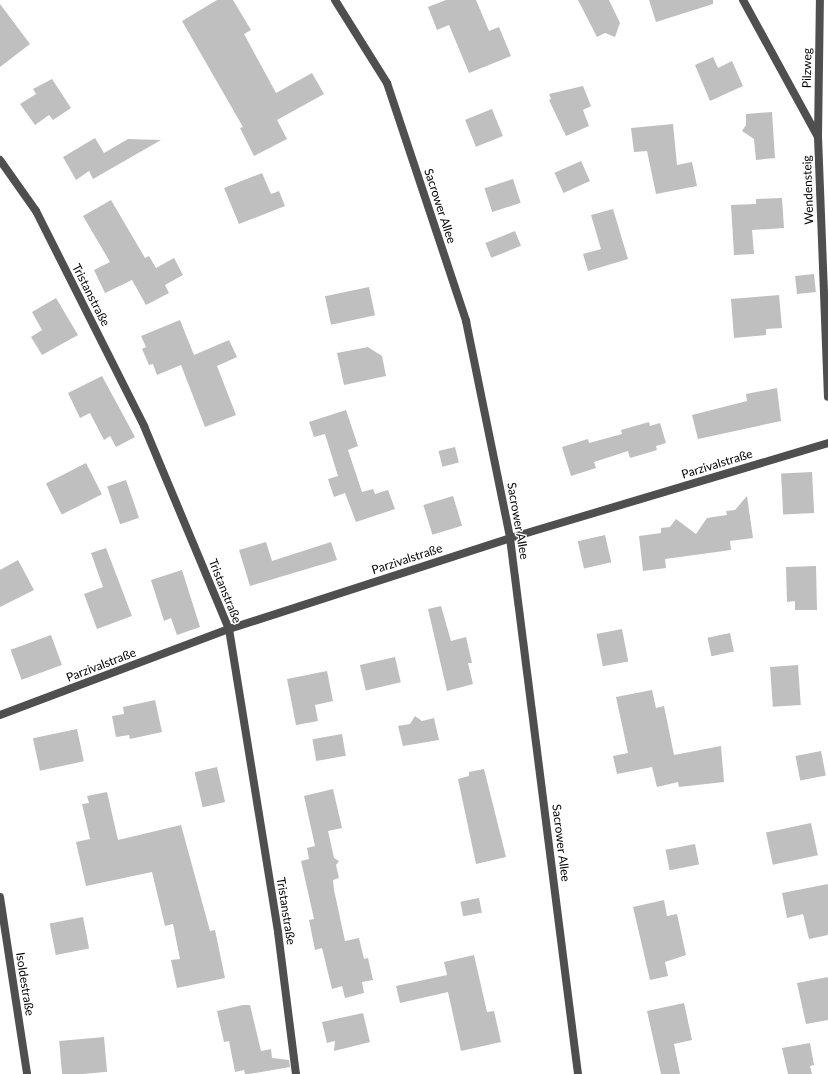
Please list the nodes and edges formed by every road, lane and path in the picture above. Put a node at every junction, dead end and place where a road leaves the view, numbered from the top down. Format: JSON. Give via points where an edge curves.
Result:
{"nodes":[{"id":1,"x":335,"y":0,"type":"edge"},
{"id":2,"x":743,"y":0,"type":"edge"},
{"id":3,"x":820,"y":0,"type":"edge"},
{"id":4,"x":818,"y":137,"type":"junction"},
{"id":5,"x":0,"y":160,"type":"edge"},
{"id":6,"x":828,"y":397,"type":"edge"},
{"id":7,"x":828,"y":443,"type":"edge"},
{"id":8,"x":510,"y":538,"type":"junction"},
{"id":9,"x":229,"y":629,"type":"junction"},
{"id":10,"x":0,"y":715,"type":"edge"},
{"id":11,"x":0,"y":897,"type":"edge"},
{"id":12,"x":27,"y":1074,"type":"edge"},
{"id":13,"x":296,"y":1074,"type":"edge"},
{"id":14,"x":578,"y":1074,"type":"edge"}],
"edges":[{"from":1,"to":8,"type":"street","name":"Sacrower Allee","via":[[387,83],[463,314]]},
{"from":2,"to":4,"type":"street","name":"Wendensteig"},
{"from":3,"to":4,"type":"street","name":"Pilzweg"},
{"from":4,"to":6,"type":"street","name":"Wendensteig"},
{"from":5,"to":9,"type":"street","name":"Tristanstraße","via":[[36,212],[144,426]]},
{"from":7,"to":8,"type":"street","name":"Parzivalstraße"},
{"from":8,"to":9,"type":"street","name":"Parzivalstraße"},
{"from":8,"to":14,"type":"street","name":"Sacrower Allee"},
{"from":9,"to":10,"type":"street","name":"Parzivalstraße"},
{"from":9,"to":13,"type":"street","name":"Tristanstraße","via":[[278,932]]},
{"from":11,"to":12,"type":"street","name":"Isoldestraße"}]}
